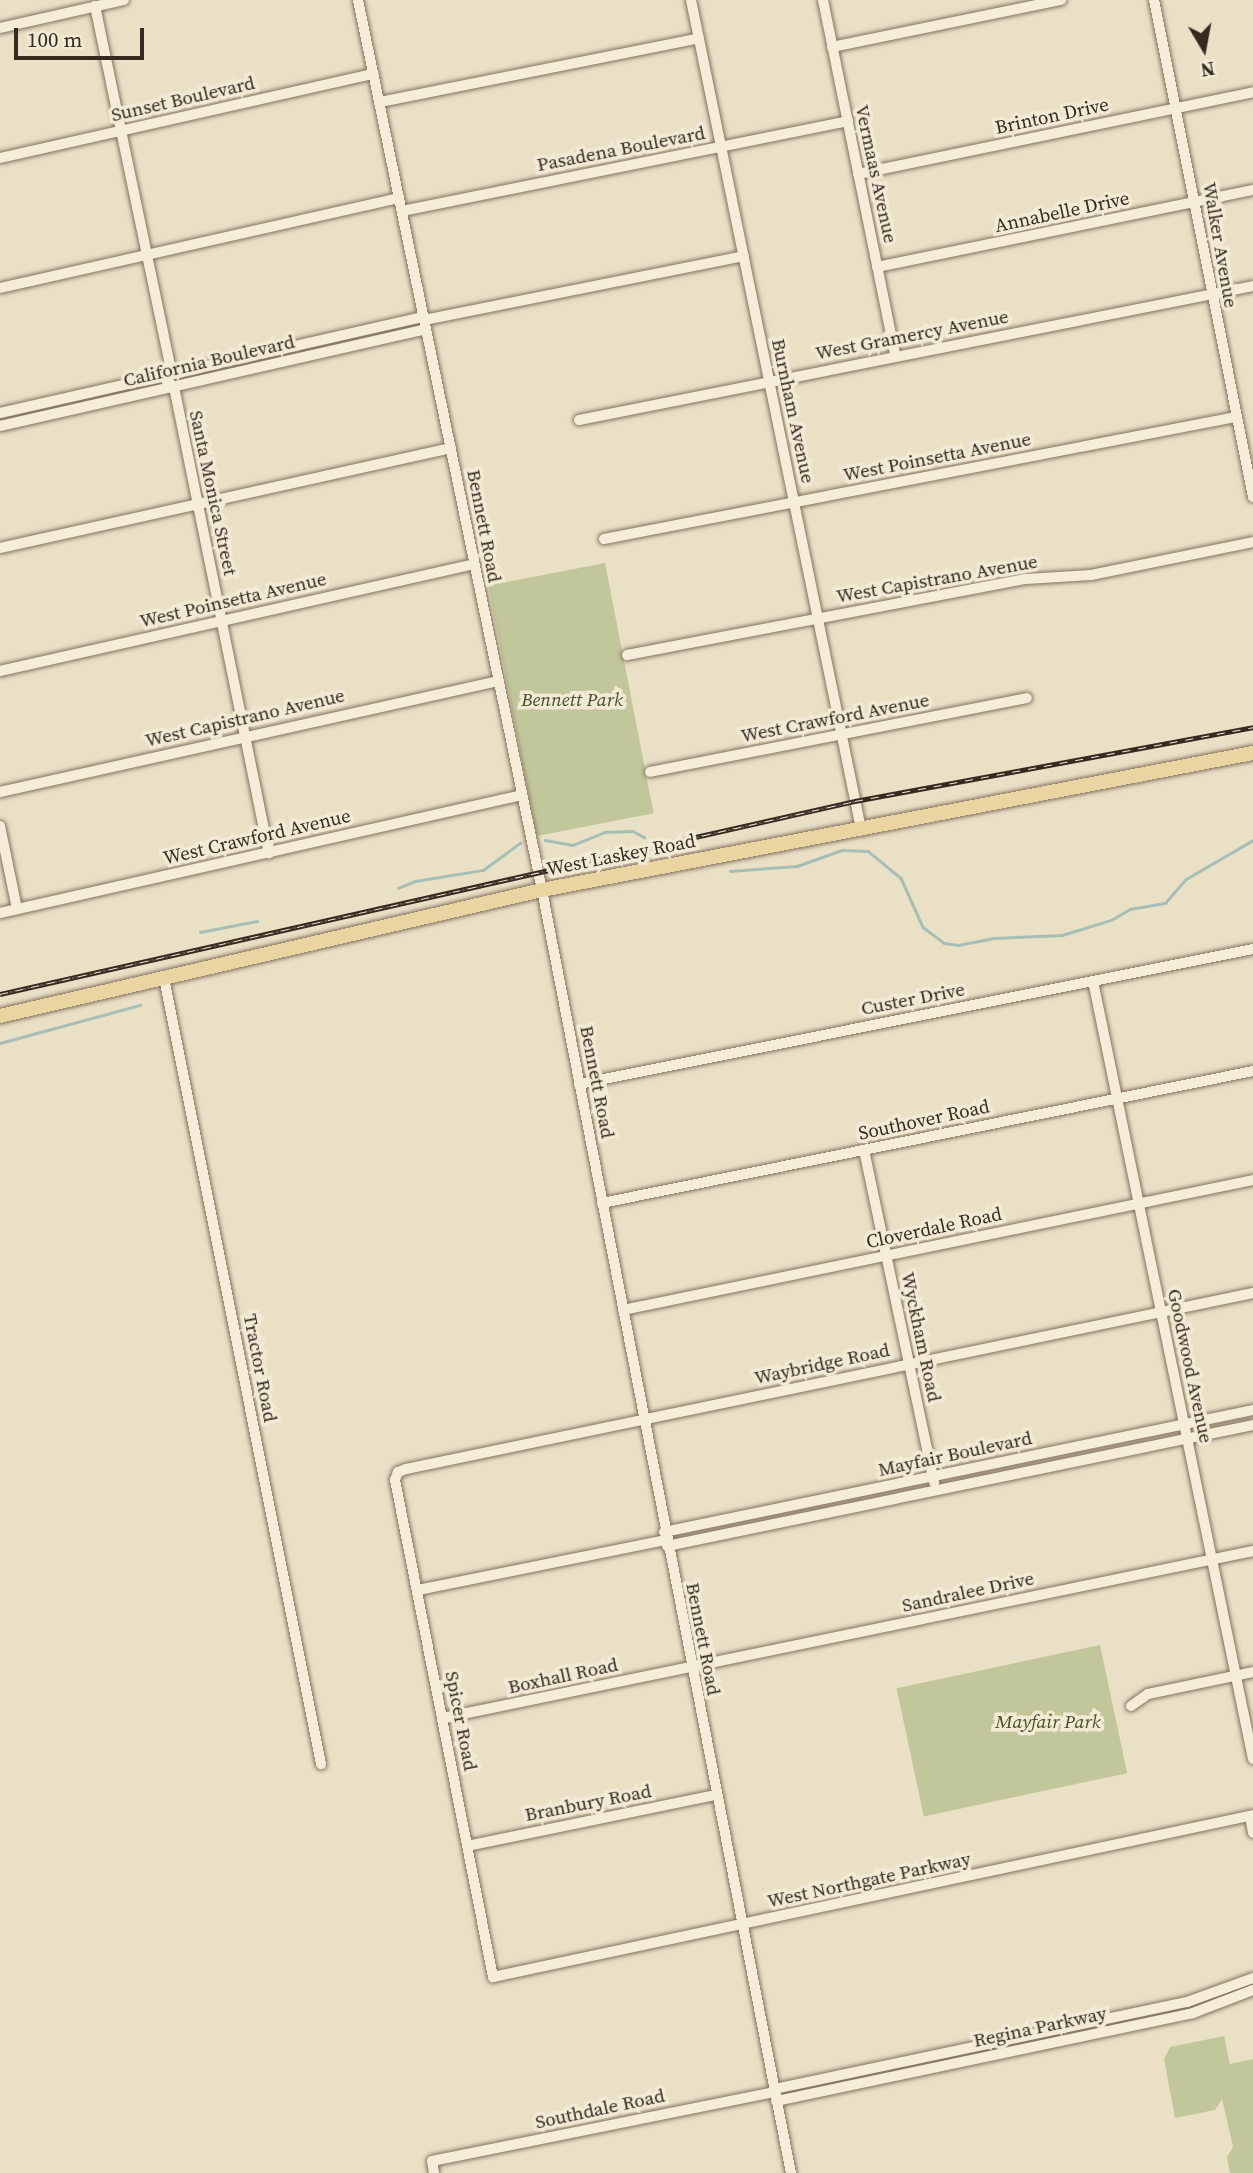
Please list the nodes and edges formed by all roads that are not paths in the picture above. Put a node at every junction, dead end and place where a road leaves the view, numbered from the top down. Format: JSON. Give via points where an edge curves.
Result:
{"nodes":[{"id":1,"x":124,"y":0,"type":"edge"},
{"id":2,"x":358,"y":0,"type":"edge"},
{"id":3,"x":691,"y":0,"type":"edge"},
{"id":4,"x":823,"y":0,"type":"edge"},
{"id":5,"x":1061,"y":0,"type":"edge"},
{"id":6,"x":1154,"y":0,"type":"edge"},
{"id":7,"x":95,"y":6,"type":"junction"},
{"id":8,"x":0,"y":28,"type":"edge"},
{"id":9,"x":699,"y":38,"type":"junction"},
{"id":10,"x":832,"y":47,"type":"junction"},
{"id":11,"x":374,"y":74,"type":"junction"},
{"id":12,"x":1253,"y":92,"type":"edge"},
{"id":13,"x":380,"y":102,"type":"junction"},
{"id":14,"x":1176,"y":108,"type":"junction"},
{"id":15,"x":848,"y":121,"type":"junction"},
{"id":16,"x":121,"y":131,"type":"junction"},
{"id":17,"x":721,"y":147,"type":"junction"},
{"id":18,"x":0,"y":158,"type":"edge"},
{"id":19,"x":858,"y":174,"type":"junction"},
{"id":20,"x":1253,"y":190,"type":"edge"},
{"id":21,"x":399,"y":198,"type":"junction"},
{"id":22,"x":1195,"y":202,"type":"junction"},
{"id":23,"x":402,"y":211,"type":"junction"},
{"id":24,"x":146,"y":254,"type":"junction"},
{"id":25,"x":744,"y":257,"type":"junction"},
{"id":26,"x":877,"y":267,"type":"junction"},
{"id":27,"x":1253,"y":286,"type":"edge"},
{"id":28,"x":0,"y":288,"type":"edge"},
{"id":29,"x":1211,"y":295,"type":"junction"},
{"id":30,"x":424,"y":322,"type":"junction"},
{"id":31,"x":297,"y":354,"type":"junction"},
{"id":32,"x":895,"y":355,"type":"junction"},
{"id":33,"x":171,"y":375,"type":"junction"},
{"id":34,"x":769,"y":380,"type":"junction"},
{"id":35,"x":174,"y":387,"type":"junction"},
{"id":36,"x":46,"y":402,"type":"junction"},
{"id":37,"x":0,"y":413,"type":"edge"},
{"id":38,"x":48,"y":415,"type":"junction"},
{"id":39,"x":1236,"y":417,"type":"junction"},
{"id":40,"x":579,"y":420,"type":"dead end"},
{"id":41,"x":0,"y":426,"type":"edge"},
{"id":42,"x":451,"y":448,"type":"junction"},
{"id":43,"x":1253,"y":497,"type":"edge"},
{"id":44,"x":794,"y":502,"type":"junction"},
{"id":45,"x":198,"y":504,"type":"junction"},
{"id":46,"x":604,"y":539,"type":"dead end"},
{"id":47,"x":1253,"y":542,"type":"edge"},
{"id":48,"x":0,"y":548,"type":"edge"},
{"id":49,"x":474,"y":564,"type":"junction"},
{"id":50,"x":818,"y":618,"type":"junction"},
{"id":51,"x":222,"y":621,"type":"junction"},
{"id":52,"x":626,"y":655,"type":"dead end"},
{"id":53,"x":0,"y":671,"type":"edge"},
{"id":54,"x":498,"y":681,"type":"junction"},
{"id":55,"x":1027,"y":698,"type":"dead end"},
{"id":56,"x":841,"y":734,"type":"junction"},
{"id":57,"x":245,"y":736,"type":"junction"},
{"id":58,"x":1253,"y":752,"type":"edge"},
{"id":59,"x":650,"y":772,"type":"dead end"},
{"id":60,"x":0,"y":792,"type":"edge"},
{"id":61,"x":522,"y":795,"type":"junction"},
{"id":62,"x":0,"y":826,"type":"edge"},
{"id":63,"x":861,"y":829,"type":"junction"},
{"id":64,"x":269,"y":853,"type":"junction"},
{"id":65,"x":542,"y":890,"type":"junction"},
{"id":66,"x":17,"y":909,"type":"junction"},
{"id":67,"x":0,"y":913,"type":"edge"},
{"id":68,"x":1253,"y":950,"type":"edge"},
{"id":69,"x":164,"y":978,"type":"junction"},
{"id":70,"x":1093,"y":981,"type":"junction"},
{"id":71,"x":0,"y":1016,"type":"edge"},
{"id":72,"x":1253,"y":1071,"type":"edge"},
{"id":73,"x":579,"y":1084,"type":"junction"},
{"id":74,"x":1117,"y":1098,"type":"junction"},
{"id":75,"x":864,"y":1150,"type":"junction"},
{"id":76,"x":1253,"y":1180,"type":"edge"},
{"id":77,"x":602,"y":1203,"type":"junction"},
{"id":78,"x":1139,"y":1203,"type":"junction"},
{"id":79,"x":886,"y":1255,"type":"junction"},
{"id":80,"x":1253,"y":1293,"type":"edge"},
{"id":81,"x":623,"y":1310,"type":"junction"},
{"id":82,"x":1161,"y":1312,"type":"junction"},
{"id":83,"x":909,"y":1364,"type":"junction"},
{"id":84,"x":1253,"y":1410,"type":"edge"},
{"id":85,"x":643,"y":1419,"type":"junction"},
{"id":86,"x":1184,"y":1424,"type":"junction"},
{"id":87,"x":1253,"y":1425,"type":"edge"},
{"id":88,"x":1187,"y":1438,"type":"junction"},
{"id":89,"x":398,"y":1472,"type":"joint"},
{"id":90,"x":932,"y":1477,"type":"junction"},
{"id":91,"x":935,"y":1490,"type":"junction"},
{"id":92,"x":665,"y":1539,"type":"junction"},
{"id":93,"x":1253,"y":1551,"type":"edge"},
{"id":94,"x":1212,"y":1560,"type":"junction"},
{"id":95,"x":418,"y":1590,"type":"junction"},
{"id":96,"x":691,"y":1667,"type":"junction"},
{"id":97,"x":1253,"y":1672,"type":"edge"},
{"id":98,"x":1236,"y":1675,"type":"junction"},
{"id":99,"x":1131,"y":1706,"type":"dead end"},
{"id":100,"x":443,"y":1718,"type":"junction"},
{"id":101,"x":1253,"y":1759,"type":"edge"},
{"id":102,"x":321,"y":1764,"type":"dead end"},
{"id":103,"x":716,"y":1796,"type":"junction"},
{"id":104,"x":1251,"y":1815,"type":"edge"},
{"id":105,"x":1253,"y":1833,"type":"edge"},
{"id":106,"x":467,"y":1846,"type":"junction"},
{"id":107,"x":742,"y":1925,"type":"junction"},
{"id":108,"x":493,"y":1977,"type":"joint"},
{"id":109,"x":1253,"y":1978,"type":"edge"},
{"id":110,"x":1253,"y":1990,"type":"edge"},
{"id":111,"x":1134,"y":2019,"type":"junction"},
{"id":112,"x":775,"y":2094,"type":"junction"},
{"id":113,"x":433,"y":2167,"type":"edge"},
{"id":114,"x":791,"y":2173,"type":"edge"}],
"edges":[{"from":1,"to":7,"type":"street"},
{"from":2,"to":11,"type":"street","name":"Bennett Road"},
{"from":3,"to":9,"type":"street","name":"Burnham Avenue"},
{"from":4,"to":10,"type":"street","name":"Vermaas Avenue"},
{"from":5,"to":10,"type":"street"},
{"from":6,"to":14,"type":"street","name":"Walker Avenue"},
{"from":7,"to":8,"type":"street"},
{"from":7,"to":16,"type":"street","name":"Santa Monica Street"},
{"from":9,"to":13,"type":"street"},
{"from":9,"to":17,"type":"street","name":"Burnham Avenue"},
{"from":10,"to":15,"type":"street","name":"Vermaas Avenue"},
{"from":11,"to":13,"type":"street","name":"Bennett Road"},
{"from":11,"to":16,"type":"street","name":"Sunset Boulevard"},
{"from":12,"to":14,"type":"street","name":"Brinton Drive"},
{"from":13,"to":21,"type":"street","name":"Bennett Road"},
{"from":14,"to":19,"type":"street","name":"Brinton Drive"},
{"from":14,"to":22,"type":"street","name":"Walker Avenue"},
{"from":15,"to":17,"type":"street","name":"Pasadena Boulevard"},
{"from":15,"to":19,"type":"street","name":"Vermaas Avenue"},
{"from":16,"to":18,"type":"street","name":"Sunset Boulevard"},
{"from":16,"to":24,"type":"street","name":"Santa Monica Street"},
{"from":17,"to":23,"type":"street","name":"Pasadena Boulevard"},
{"from":17,"to":25,"type":"street","name":"Burnham Avenue"},
{"from":19,"to":26,"type":"street","name":"Vermaas Avenue"},
{"from":20,"to":22,"type":"street","name":"Annabelle Drive"},
{"from":21,"to":23,"type":"street","name":"Bennett Road"},
{"from":21,"to":24,"type":"street"},
{"from":22,"to":26,"type":"street","name":"Annabelle Drive"},
{"from":22,"to":29,"type":"street","name":"Walker Avenue"},
{"from":23,"to":30,"type":"street","name":"Bennett Road"},
{"from":24,"to":28,"type":"street"},
{"from":24,"to":33,"type":"street","name":"Santa Monica Street"},
{"from":25,"to":30,"type":"street","name":"California Boulevard"},
{"from":25,"to":34,"type":"street","name":"Burnham Avenue"},
{"from":26,"to":32,"type":"street","name":"Vermaas Avenue"},
{"from":27,"to":29,"type":"street","name":"West Gramercy Avenue"},
{"from":29,"to":32,"type":"street","name":"West Gramercy Avenue"},
{"from":29,"to":39,"type":"street","name":"Walker Avenue"},
{"from":30,"to":31,"type":"street","name":"California Boulevard"},
{"from":30,"to":42,"type":"street","name":"Bennett Road"},
{"from":31,"to":33,"type":"street","name":"California Boulevard"},
{"from":31,"to":35,"type":"street","name":"California Boulevard"},
{"from":32,"to":34,"type":"street","name":"West Gramercy Avenue"},
{"from":33,"to":35,"type":"street","name":"Santa Monica Street","via":[[166,380]]},
{"from":33,"to":36,"type":"street","name":"California Boulevard"},
{"from":34,"to":40,"type":"street","name":"West Gramercy Avenue"},
{"from":34,"to":44,"type":"street","name":"Burnham Avenue"},
{"from":35,"to":38,"type":"street","name":"California Boulevard"},
{"from":35,"to":45,"type":"street","name":"Santa Monica Street"},
{"from":36,"to":37,"type":"street","name":"California Boulevard"},
{"from":36,"to":38,"type":"street"},
{"from":38,"to":41,"type":"street","name":"California Boulevard"},
{"from":39,"to":43,"type":"street","name":"Walker Avenue"},
{"from":39,"to":44,"type":"street","name":"West Poinsetta Avenue"},
{"from":42,"to":45,"type":"street"},
{"from":42,"to":49,"type":"street","name":"Bennett Road"},
{"from":44,"to":46,"type":"street","name":"West Poinsetta Avenue"},
{"from":44,"to":50,"type":"street","name":"Burnham Avenue"},
{"from":45,"to":48,"type":"street"},
{"from":45,"to":51,"type":"street","name":"Santa Monica Street"},
{"from":47,"to":50,"type":"street","name":"West Capistrano Avenue","via":[[1091,575],[1026,579]]},
{"from":49,"to":51,"type":"street","name":"West Poinsetta Avenue"},
{"from":49,"to":54,"type":"street","name":"Bennett Road"},
{"from":50,"to":52,"type":"street","name":"West Capistrano Avenue"},
{"from":50,"to":56,"type":"street","name":"Burnham Avenue"},
{"from":51,"to":53,"type":"street","name":"West Poinsetta Avenue"},
{"from":51,"to":57,"type":"street","name":"Santa Monica Street"},
{"from":54,"to":57,"type":"street","name":"West Capistrano Avenue"},
{"from":54,"to":61,"type":"street","name":"Bennett Road"},
{"from":55,"to":56,"type":"street","name":"West Crawford Avenue"},
{"from":56,"to":59,"type":"street","name":"West Crawford Avenue"},
{"from":56,"to":63,"type":"street","name":"Burnham Avenue"},
{"from":57,"to":60,"type":"street","name":"West Capistrano Avenue"},
{"from":57,"to":64,"type":"street","name":"Santa Monica Street"},
{"from":58,"to":63,"type":"main road","name":"West Laskey Road"},
{"from":61,"to":64,"type":"street","name":"West Crawford Avenue"},
{"from":61,"to":65,"type":"street","name":"Bennett Road"},
{"from":62,"to":66,"type":"street"},
{"from":63,"to":65,"type":"main road","name":"West Laskey Road"},
{"from":64,"to":66,"type":"street","name":"West Crawford Avenue"},
{"from":65,"to":69,"type":"main road","name":"West Laskey Road"},
{"from":65,"to":73,"type":"street","name":"Bennett Road"},
{"from":66,"to":67,"type":"street","name":"West Crawford Avenue"},
{"from":68,"to":70,"type":"street","name":"Custer Drive"},
{"from":69,"to":71,"type":"main road","name":"West Laskey Road"},
{"from":69,"to":102,"type":"street","name":"Tractor Road"},
{"from":70,"to":73,"type":"street","name":"Custer Drive"},
{"from":70,"to":74,"type":"street","name":"Goodwood Avenue"},
{"from":72,"to":74,"type":"street","name":"Southover Road"},
{"from":73,"to":77,"type":"street","name":"Bennett Road"},
{"from":74,"to":75,"type":"street","name":"Southover Road"},
{"from":74,"to":78,"type":"street","name":"Goodwood Avenue"},
{"from":75,"to":77,"type":"street","name":"Southover Road"},
{"from":75,"to":79,"type":"street","name":"Wyckham Road"},
{"from":76,"to":78,"type":"street","name":"Cloverdale Road"},
{"from":77,"to":81,"type":"street","name":"Bennett Road"},
{"from":78,"to":79,"type":"street","name":"Cloverdale Road"},
{"from":78,"to":82,"type":"street","name":"Goodwood Avenue"},
{"from":79,"to":81,"type":"street","name":"Cloverdale Road"},
{"from":79,"to":83,"type":"street","name":"Wyckham Road"},
{"from":80,"to":82,"type":"street","name":"Waybridge Road"},
{"from":81,"to":85,"type":"street","name":"Bennett Road"},
{"from":82,"to":83,"type":"street","name":"Waybridge Road"},
{"from":82,"to":86,"type":"street","name":"Goodwood Avenue"},
{"from":83,"to":85,"type":"street","name":"Waybridge Road"},
{"from":83,"to":90,"type":"street","name":"Wyckham Road"},
{"from":84,"to":86,"type":"street","name":"Mayfair Boulevard"},
{"from":85,"to":89,"type":"street","name":"Waybridge Road"},
{"from":85,"to":92,"type":"street","name":"Bennett Road"},
{"from":86,"to":88,"type":"street","name":"Goodwood Avenue"},
{"from":86,"to":90,"type":"street","name":"Mayfair Boulevard"},
{"from":87,"to":88,"type":"street","name":"Mayfair Boulevard"},
{"from":88,"to":91,"type":"street","name":"Mayfair Boulevard"},
{"from":88,"to":94,"type":"street","name":"Goodwood Avenue"},
{"from":89,"to":95,"type":"street","name":"Spicer Road"},
{"from":90,"to":91,"type":"street","name":"Wyckham Road"},
{"from":90,"to":92,"type":"street","name":"Mayfair Boulevard"},
{"from":91,"to":92,"type":"street","name":"Mayfair Boulevard"},
{"from":92,"to":95,"type":"street","name":"Mayfair Boulevard"},
{"from":92,"to":96,"type":"street","name":"Bennett Road"},
{"from":93,"to":94,"type":"street","name":"Sandralee Drive"},
{"from":94,"to":96,"type":"street","name":"Sandralee Drive"},
{"from":94,"to":98,"type":"street","name":"Goodwood Avenue"},
{"from":95,"to":100,"type":"street","name":"Spicer Road"},
{"from":96,"to":100,"type":"street","name":"Boxhall Road"},
{"from":96,"to":103,"type":"street","name":"Bennett Road"},
{"from":97,"to":98,"type":"street"},
{"from":98,"to":99,"type":"street","via":[[1148,1694]]},
{"from":98,"to":101,"type":"street","name":"Goodwood Avenue"},
{"from":100,"to":106,"type":"street","name":"Spicer Road"},
{"from":103,"to":106,"type":"street","name":"Branbury Road"},
{"from":103,"to":107,"type":"street","name":"Bennett Road"},
{"from":104,"to":105,"type":"street"},
{"from":104,"to":107,"type":"street","name":"West Northgate Parkway"},
{"from":106,"to":108,"type":"street","name":"Spicer Road"},
{"from":107,"to":108,"type":"street","name":"West Northgate Parkway"},
{"from":107,"to":112,"type":"street","name":"Bennett Road"},
{"from":109,"to":111,"type":"street","name":"Regina Parkway"},
{"from":110,"to":111,"type":"street","name":"Regina Parkway","via":[[1205,2010]]},
{"from":111,"to":112,"type":"street","name":"Regina Parkway"},
{"from":112,"to":113,"type":"street","name":"Southdale Road"},
{"from":112,"to":114,"type":"street","name":"Bennett Road"}]}
